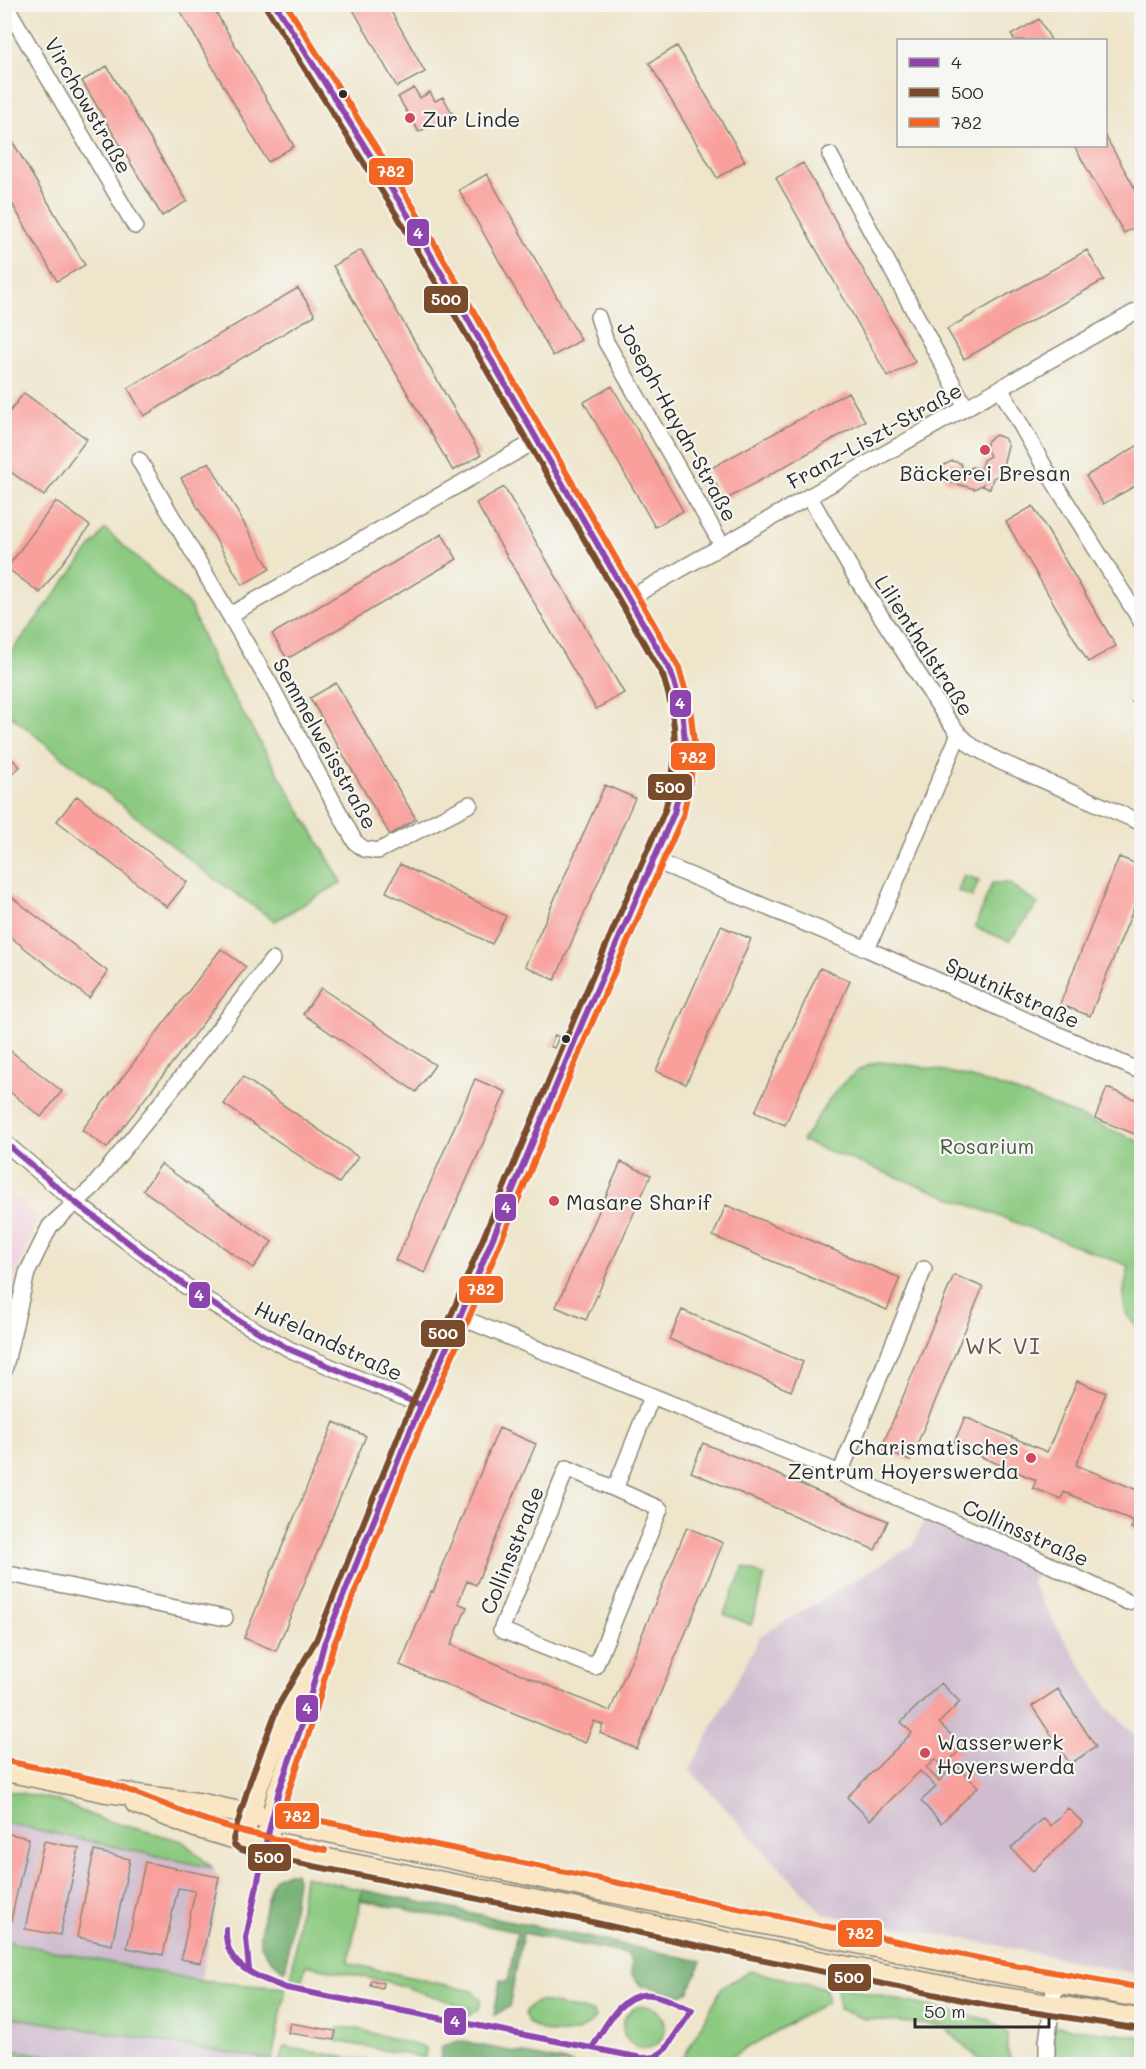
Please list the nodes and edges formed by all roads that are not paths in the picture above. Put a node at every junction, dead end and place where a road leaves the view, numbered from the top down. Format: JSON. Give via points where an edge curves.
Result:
{"nodes":[{"id":1,"x":5,"y":4,"type":"edge"},
{"id":2,"x":275,"y":4,"type":"edge"},
{"id":3,"x":830,"y":155,"type":"dead end"},
{"id":4,"x":135,"y":226,"type":"dead end"},
{"id":5,"x":1142,"y":308,"type":"edge"},
{"id":6,"x":598,"y":317,"type":"dead end"},
{"id":7,"x":1000,"y":388,"type":"junction"},
{"id":8,"x":966,"y":408,"type":"junction"},
{"id":9,"x":537,"y":440,"type":"junction"},
{"id":10,"x":139,"y":460,"type":"dead end"},
{"id":11,"x":809,"y":496,"type":"junction"},
{"id":12,"x":722,"y":545,"type":"junction"},
{"id":13,"x":628,"y":598,"type":"junction"},
{"id":14,"x":230,"y":615,"type":"junction"},
{"id":15,"x":1142,"y":623,"type":"edge"},
{"id":16,"x":959,"y":734,"type":"junction"},
{"id":17,"x":470,"y":804,"type":"dead end"},
{"id":18,"x":1142,"y":823,"type":"edge"},
{"id":19,"x":653,"y":860,"type":"junction"},
{"id":20,"x":867,"y":949,"type":"junction"},
{"id":21,"x":272,"y":960,"type":"dead end"},
{"id":22,"x":1142,"y":1072,"type":"edge"},
{"id":23,"x":4,"y":1142,"type":"edge"},
{"id":24,"x":76,"y":1203,"type":"junction"},
{"id":25,"x":924,"y":1269,"type":"dead end"},
{"id":26,"x":460,"y":1317,"type":"junction"},
{"id":27,"x":4,"y":1371,"type":"edge"},
{"id":28,"x":652,"y":1396,"type":"junction"},
{"id":29,"x":422,"y":1405,"type":"junction"},
{"id":30,"x":840,"y":1473,"type":"junction"},
{"id":31,"x":615,"y":1489,"type":"junction"},
{"id":32,"x":4,"y":1573,"type":"edge"},
{"id":33,"x":1128,"y":1602,"type":"dead end"},
{"id":34,"x":225,"y":1618,"type":"dead end"},
{"id":35,"x":324,"y":1644,"type":"junction"},
{"id":36,"x":4,"y":1770,"type":"edge"},
{"id":37,"x":104,"y":1791,"type":"junction"},
{"id":38,"x":249,"y":1814,"type":"junction"},
{"id":39,"x":272,"y":1820,"type":"junction"},
{"id":40,"x":242,"y":1841,"type":"junction"},
{"id":41,"x":265,"y":1847,"type":"junction"},
{"id":42,"x":1055,"y":1983,"type":"junction"},
{"id":43,"x":1142,"y":1997,"type":"edge"},
{"id":44,"x":1052,"y":2005,"type":"junction"},
{"id":45,"x":1142,"y":2019,"type":"edge"},
{"id":46,"x":1047,"y":2064,"type":"edge"}],
"edges":[{"from":1,"to":4,"type":"street","name":"Virchowstraße"},
{"from":2,"to":9,"type":"street","via":[[406,212]]},
{"from":3,"to":8,"type":"street"},
{"from":5,"to":7,"type":"street","name":"Franz-Liszt-Straße"},
{"from":6,"to":12,"type":"street","name":"Joseph-Haydn-Straße","via":[[606,342]]},
{"from":7,"to":8,"type":"street","name":"Franz-Liszt-Straße"},
{"from":7,"to":15,"type":"street"},
{"from":8,"to":11,"type":"street","name":"Franz-Liszt-Straße"},
{"from":9,"to":13,"type":"street"},
{"from":9,"to":14,"type":"street"},
{"from":10,"to":14,"type":"street","name":"Semmelweisstraße"},
{"from":11,"to":12,"type":"street","name":"Franz-Liszt-Straße"},
{"from":11,"to":16,"type":"street","name":"Lilienthalstraße","via":[[855,576]]},
{"from":12,"to":13,"type":"street","name":"Franz-Liszt-Straße"},
{"from":13,"to":19,"type":"street","via":[[671,672],[681,698],[685,728],[684,778],[674,813]]},
{"from":14,"to":17,"type":"street","name":"Semmelweisstraße","via":[[356,842],[364,849],[388,848]]},
{"from":16,"to":18,"type":"street","name":"Lilienthalstraße","via":[[999,761]]},
{"from":16,"to":20,"type":"street"},
{"from":19,"to":20,"type":"street","name":"Sputnikstraße"},
{"from":19,"to":26,"type":"street"},
{"from":20,"to":22,"type":"street","name":"Sputnikstraße"},
{"from":21,"to":24,"type":"street","via":[[182,1078]]},
{"from":23,"to":24,"type":"street","name":"Hufelandstraße"},
{"from":24,"to":27,"type":"street","via":[[50,1226],[27,1273]]},
{"from":24,"to":29,"type":"street","name":"Hufelandstraße","via":[[243,1324],[291,1350]]},
{"from":25,"to":30,"type":"street"},
{"from":26,"to":28,"type":"street","name":"Collinsstraße"},
{"from":26,"to":29,"type":"street"},
{"from":28,"to":30,"type":"street","name":"Collinsstraße"},
{"from":28,"to":31,"type":"street"},
{"from":29,"to":35,"type":"street"},
{"from":30,"to":33,"type":"street","name":"Collinsstraße"},
{"from":31,"to":31,"type":"street","name":"Collinsstraße","via":[[567,1468],[501,1630],[595,1667],[660,1509]]},
{"from":32,"to":34,"type":"street"},
{"from":35,"to":38,"type":"street","via":[[286,1709]]},
{"from":35,"to":39,"type":"street"},
{"from":36,"to":37,"type":"street"},
{"from":37,"to":38,"type":"street"},
{"from":37,"to":40,"type":"street"},
{"from":38,"to":39,"type":"street"},
{"from":38,"to":40,"type":"street"},
{"from":39,"to":41,"type":"street"},
{"from":39,"to":42,"type":"street"},
{"from":40,"to":41,"type":"street"},
{"from":41,"to":44,"type":"street","via":[[585,1911],[737,1946]]},
{"from":42,"to":43,"type":"street"},
{"from":42,"to":44,"type":"street"},
{"from":44,"to":45,"type":"street"},
{"from":44,"to":46,"type":"street"}]}
